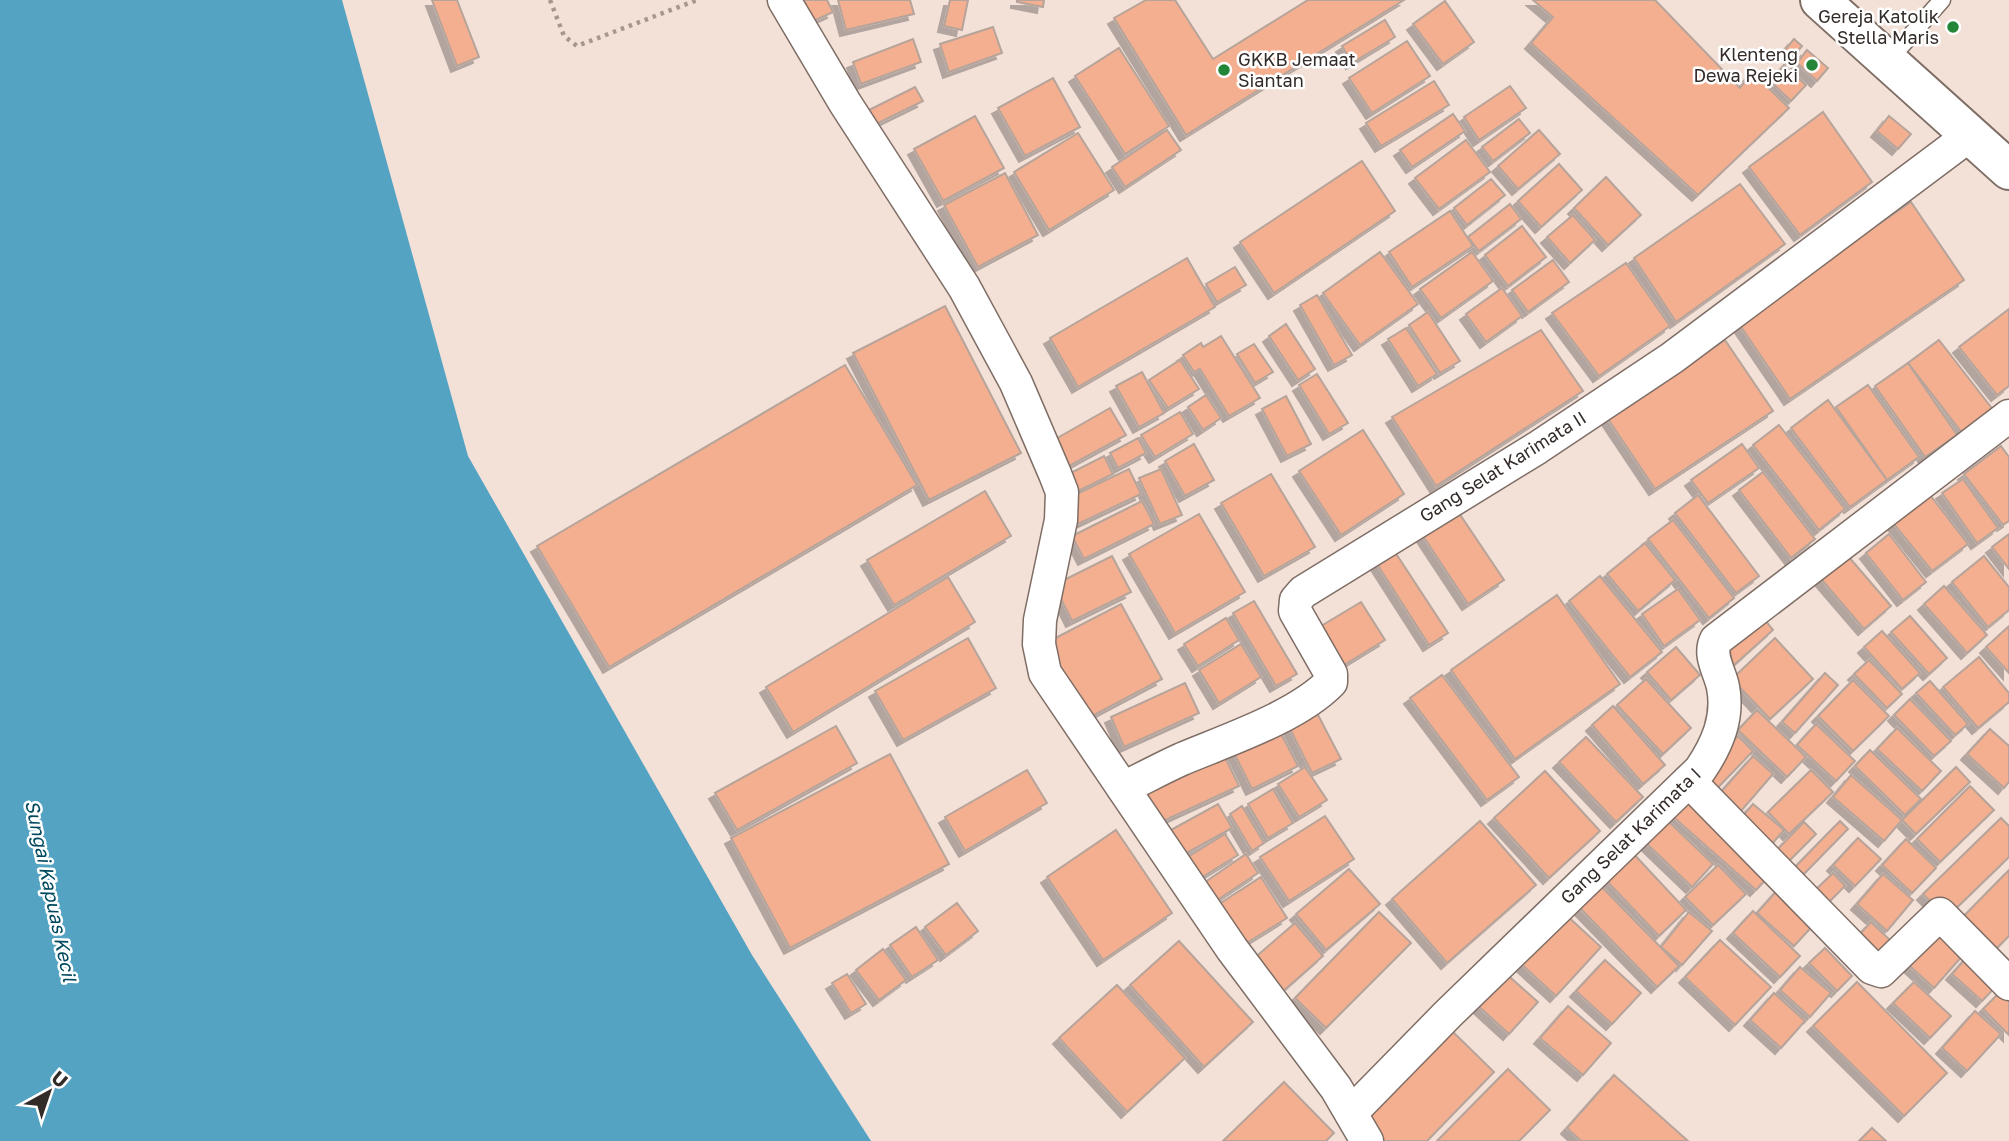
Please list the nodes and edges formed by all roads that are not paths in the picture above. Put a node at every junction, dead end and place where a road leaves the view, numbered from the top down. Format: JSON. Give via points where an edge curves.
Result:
{"nodes":[{"id":1,"x":785,"y":0,"type":"edge"},
{"id":2,"x":1820,"y":0,"type":"edge"},
{"id":3,"x":1942,"y":0,"type":"edge"},
{"id":4,"x":1887,"y":62,"type":"junction"},
{"id":5,"x":1970,"y":135,"type":"junction"},
{"id":6,"x":2009,"y":170,"type":"edge"},
{"id":7,"x":2009,"y":416,"type":"edge"},
{"id":8,"x":1689,"y":781,"type":"junction"},
{"id":9,"x":1123,"y":788,"type":"junction"},
{"id":10,"x":2009,"y":984,"type":"edge"},
{"id":11,"x":1351,"y":1113,"type":"junction"},
{"id":12,"x":1367,"y":1141,"type":"edge"}],
"edges":[{"from":1,"to":9,"type":"street","via":[[845,103],[964,287],[1016,383],[1062,492],[1061,520],[1040,620],[1045,673]]},
{"from":2,"to":4,"type":"highway"},
{"from":3,"to":4,"type":"lane"},
{"from":4,"to":5,"type":"highway"},
{"from":5,"to":6,"type":"highway"},
{"from":5,"to":9,"type":"street","name":"Gang Selat Karimata II","via":[[1672,358],[1548,441],[1303,592],[1295,611],[1331,674],[1331,682],[1253,730]]},
{"from":7,"to":8,"type":"street","name":"Gang Selat Karimata I","via":[[1716,640],[1713,653],[1724,690],[1723,720],[1718,743]]},
{"from":8,"to":10,"type":"street","via":[[1872,968],[1881,971],[1940,914]]},
{"from":8,"to":11,"type":"street","name":"Gang Selat Karimata I"},
{"from":9,"to":11,"type":"street"},
{"from":11,"to":12,"type":"street"}]}
